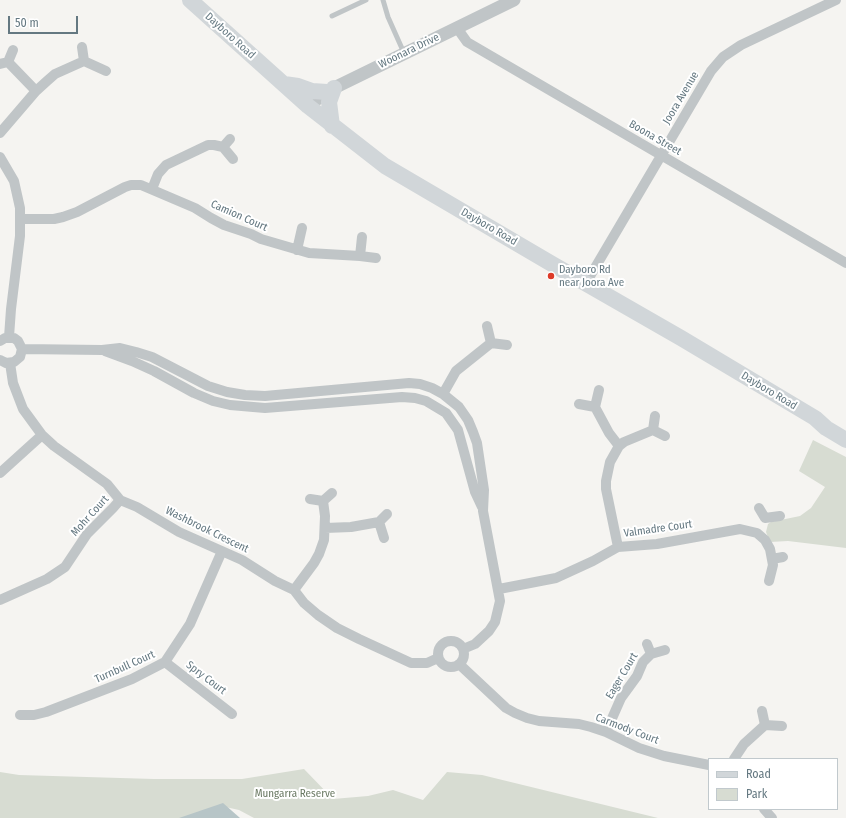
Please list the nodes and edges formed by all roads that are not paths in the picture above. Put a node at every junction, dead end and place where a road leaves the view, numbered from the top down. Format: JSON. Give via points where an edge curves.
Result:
{"nodes":[{"id":1,"x":190,"y":0,"type":"edge"},
{"id":2,"x":366,"y":0,"type":"edge"},
{"id":3,"x":383,"y":0,"type":"edge"},
{"id":4,"x":514,"y":0,"type":"edge"},
{"id":5,"x":836,"y":0,"type":"edge"},
{"id":6,"x":332,"y":16,"type":"dead end"},
{"id":7,"x":457,"y":28,"type":"junction"},
{"id":8,"x":82,"y":47,"type":"dead end"},
{"id":9,"x":13,"y":50,"type":"dead end"},
{"id":10,"x":404,"y":53,"type":"junction"},
{"id":11,"x":84,"y":61,"type":"junction"},
{"id":12,"x":4,"y":63,"type":"edge"},
{"id":13,"x":106,"y":71,"type":"dead end"},
{"id":14,"x":283,"y":84,"type":"junction"},
{"id":15,"x":330,"y":90,"type":"junction"},
{"id":16,"x":36,"y":91,"type":"junction"},
{"id":17,"x":308,"y":106,"type":"junction"},
{"id":18,"x":332,"y":126,"type":"junction"},
{"id":19,"x":0,"y":133,"type":"edge"},
{"id":20,"x":230,"y":138,"type":"dead end"},
{"id":21,"x":223,"y":148,"type":"junction"},
{"id":22,"x":661,"y":155,"type":"junction"},
{"id":23,"x":0,"y":157,"type":"edge"},
{"id":24,"x":233,"y":159,"type":"dead end"},
{"id":25,"x":152,"y":188,"type":"junction"},
{"id":26,"x":21,"y":219,"type":"junction"},
{"id":27,"x":302,"y":228,"type":"dead end"},
{"id":28,"x":362,"y":237,"type":"dead end"},
{"id":29,"x":296,"y":250,"type":"junction"},
{"id":30,"x":360,"y":256,"type":"junction"},
{"id":31,"x":376,"y":258,"type":"dead end"},
{"id":32,"x":846,"y":263,"type":"edge"},
{"id":33,"x":586,"y":283,"type":"junction"},
{"id":34,"x":488,"y":326,"type":"dead end"},
{"id":35,"x":5,"y":339,"type":"edge"},
{"id":36,"x":491,"y":343,"type":"junction"},
{"id":37,"x":507,"y":345,"type":"dead end"},
{"id":38,"x":22,"y":349,"type":"junction"},
{"id":39,"x":102,"y":350,"type":"junction"},
{"id":40,"x":0,"y":360,"type":"edge"},
{"id":41,"x":10,"y":363,"type":"junction"},
{"id":42,"x":599,"y":390,"type":"dead end"},
{"id":43,"x":443,"y":394,"type":"junction"},
{"id":44,"x":579,"y":404,"type":"dead end"},
{"id":45,"x":595,"y":407,"type":"junction"},
{"id":46,"x":655,"y":416,"type":"dead end"},
{"id":47,"x":815,"y":418,"type":"junction"},
{"id":48,"x":653,"y":430,"type":"junction"},
{"id":49,"x":846,"y":430,"type":"edge"},
{"id":50,"x":42,"y":435,"type":"junction"},
{"id":51,"x":665,"y":436,"type":"dead end"},
{"id":52,"x":846,"y":440,"type":"edge"},
{"id":53,"x":619,"y":446,"type":"junction"},
{"id":54,"x":0,"y":473,"type":"edge"},
{"id":55,"x":332,"y":493,"type":"dead end"},
{"id":56,"x":310,"y":499,"type":"dead end"},
{"id":57,"x":120,"y":500,"type":"junction"},
{"id":58,"x":323,"y":501,"type":"junction"},
{"id":59,"x":759,"y":508,"type":"dead end"},
{"id":60,"x":484,"y":511,"type":"junction"},
{"id":61,"x":387,"y":514,"type":"dead end"},
{"id":62,"x":780,"y":516,"type":"dead end"},
{"id":63,"x":765,"y":518,"type":"junction"},
{"id":64,"x":379,"y":522,"type":"junction"},
{"id":65,"x":325,"y":528,"type":"junction"},
{"id":66,"x":757,"y":533,"type":"junction"},
{"id":67,"x":384,"y":538,"type":"dead end"},
{"id":68,"x":618,"y":547,"type":"junction"},
{"id":69,"x":222,"y":551,"type":"junction"},
{"id":70,"x":783,"y":558,"type":"dead end"},
{"id":71,"x":772,"y":559,"type":"junction"},
{"id":72,"x":769,"y":581,"type":"dead end"},
{"id":73,"x":499,"y":589,"type":"junction"},
{"id":74,"x":294,"y":590,"type":"junction"},
{"id":75,"x":0,"y":600,"type":"edge"},
{"id":76,"x":647,"y":644,"type":"dead end"},
{"id":77,"x":463,"y":649,"type":"junction"},
{"id":78,"x":665,"y":650,"type":"dead end"},
{"id":79,"x":651,"y":654,"type":"junction"},
{"id":80,"x":438,"y":658,"type":"junction"},
{"id":81,"x":165,"y":662,"type":"junction"},
{"id":82,"x":459,"y":664,"type":"junction"},
{"id":83,"x":762,"y":711,"type":"dead end"},
{"id":84,"x":232,"y":714,"type":"dead end"},
{"id":85,"x":20,"y":715,"type":"dead end"},
{"id":86,"x":765,"y":725,"type":"junction"},
{"id":87,"x":782,"y":726,"type":"dead end"},
{"id":88,"x":606,"y":732,"type":"junction"},
{"id":89,"x":735,"y":758,"type":"edge"},
{"id":90,"x":708,"y":765,"type":"edge"},
{"id":91,"x":765,"y":810,"type":"edge"},
{"id":92,"x":772,"y":818,"type":"edge"}],
"edges":[{"from":1,"to":14,"type":"main road","name":"Dayboro Road"},
{"from":2,"to":6,"type":"lane"},
{"from":3,"to":10,"type":"lane"},
{"from":4,"to":7,"type":"street","name":"Woonara Drive"},
{"from":5,"to":22,"type":"street","name":"Joora Avenue","via":[[722,57]]},
{"from":7,"to":10,"type":"street","name":"Woonara Drive"},
{"from":7,"to":22,"type":"street","name":"Boona Street","via":[[467,42]]},
{"from":8,"to":11,"type":"street"},
{"from":9,"to":12,"type":"street"},
{"from":10,"to":15,"type":"street","name":"Woonara Drive"},
{"from":11,"to":13,"type":"street"},
{"from":11,"to":16,"type":"street","via":[[55,74]]},
{"from":12,"to":16,"type":"street"},
{"from":14,"to":15,"type":"main road","via":[[312,91]]},
{"from":14,"to":17,"type":"main road","name":"Dayboro Road"},
{"from":15,"to":17,"type":"street","name":"Woonara Drive"},
{"from":15,"to":18,"type":"main road"},
{"from":16,"to":19,"type":"street"},
{"from":17,"to":18,"type":"main road","name":"Dayboro Road"},
{"from":18,"to":33,"type":"main road","name":"Dayboro Road","via":[[385,166]]},
{"from":20,"to":21,"type":"street"},
{"from":21,"to":24,"type":"street"},
{"from":21,"to":25,"type":"street","via":[[208,145],[166,165],[158,174]]},
{"from":22,"to":32,"type":"street","name":"Boona Street"},
{"from":22,"to":33,"type":"street","name":"Joora Avenue"},
{"from":23,"to":26,"type":"street","via":[[14,181]]},
{"from":25,"to":26,"type":"street","name":"Camion Court","via":[[132,185],[63,217]]},
{"from":25,"to":29,"type":"street","name":"Camion Court","via":[[224,225]]},
{"from":26,"to":35,"type":"street"},
{"from":27,"to":29,"type":"street"},
{"from":28,"to":30,"type":"street"},
{"from":29,"to":30,"type":"street","name":"Camion Court","via":[[317,254]]},
{"from":30,"to":31,"type":"street","name":"Camion Court"},
{"from":33,"to":47,"type":"main road","name":"Dayboro Road"},
{"from":34,"to":36,"type":"street"},
{"from":35,"to":38,"type":"street","via":[[18,341]]},
{"from":36,"to":37,"type":"street"},
{"from":36,"to":43,"type":"street","via":[[456,371]]},
{"from":38,"to":39,"type":"street"},
{"from":38,"to":41,"type":"street","via":[[20,357]]},
{"from":39,"to":43,"type":"street","via":[[120,348],[136,352],[152,357],[208,386],[246,395],[265,396],[409,382]]},
{"from":39,"to":60,"type":"street","via":[[132,361],[207,398],[230,405],[265,408],[402,397],[426,401],[446,413],[458,430],[475,492]]},
{"from":40,"to":41,"type":"street"},
{"from":41,"to":50,"type":"street","name":"Washbrook Crescent","via":[[13,384],[23,409]]},
{"from":42,"to":45,"type":"street"},
{"from":43,"to":60,"type":"street","via":[[459,407],[473,432],[484,490]]},
{"from":44,"to":45,"type":"street"},
{"from":45,"to":53,"type":"street","via":[[608,433]]},
{"from":46,"to":48,"type":"street"},
{"from":47,"to":49,"type":"main road","name":"Dayboro Road"},
{"from":47,"to":52,"type":"main road","name":"Dayboro Road"},
{"from":48,"to":51,"type":"street"},
{"from":48,"to":53,"type":"street"},
{"from":50,"to":54,"type":"street"},
{"from":50,"to":57,"type":"street","name":"Washbrook Crescent","via":[[107,484]]},
{"from":53,"to":68,"type":"street","via":[[610,462],[606,481]]},
{"from":55,"to":58,"type":"street"},
{"from":56,"to":58,"type":"street"},
{"from":57,"to":69,"type":"street","name":"Washbrook Crescent","via":[[179,532]]},
{"from":57,"to":75,"type":"street","name":"Mohr Court","via":[[87,534],[65,567],[47,579]]},
{"from":58,"to":65,"type":"street"},
{"from":59,"to":63,"type":"street"},
{"from":60,"to":73,"type":"street"},
{"from":61,"to":64,"type":"street"},
{"from":62,"to":63,"type":"street"},
{"from":63,"to":66,"type":"street"},
{"from":64,"to":65,"type":"street"},
{"from":64,"to":67,"type":"street"},
{"from":65,"to":74,"type":"street","via":[[319,554]]},
{"from":66,"to":68,"type":"street","name":"Valmadre Court","via":[[734,529],[657,544]]},
{"from":66,"to":71,"type":"street","via":[[768,545]]},
{"from":68,"to":73,"type":"street","name":"Valmadre Court","via":[[556,578]]},
{"from":69,"to":74,"type":"street","name":"Washbrook Crescent"},
{"from":69,"to":81,"type":"street","name":"Turnbull Court","via":[[190,624]]},
{"from":70,"to":71,"type":"street"},
{"from":71,"to":72,"type":"street"},
{"from":73,"to":77,"type":"street","via":[[500,601],[489,631]]},
{"from":74,"to":80,"type":"street","name":"Washbrook Crescent","via":[[318,615],[336,628],[359,639],[411,663],[427,663]]},
{"from":76,"to":79,"type":"street","name":"Eager Court"},
{"from":77,"to":80,"type":"street","via":[[457,642],[448,641],[438,649]]},
{"from":77,"to":82,"type":"street","via":[[464,657]]},
{"from":78,"to":79,"type":"street","name":"Eager Court"},
{"from":79,"to":88,"type":"street","name":"Eager Court","via":[[643,662],[637,676],[621,698]]},
{"from":80,"to":82,"type":"street","via":[[447,666]]},
{"from":81,"to":84,"type":"street","name":"Spry Court"},
{"from":81,"to":85,"type":"street","name":"Turnbull Court","via":[[132,679],[46,712]]},
{"from":82,"to":88,"type":"street","name":"Carmody Court","via":[[506,708],[515,713],[539,721],[579,724]]},
{"from":83,"to":86,"type":"street"},
{"from":86,"to":87,"type":"street"},
{"from":86,"to":89,"type":"street","via":[[744,744]]},
{"from":88,"to":90,"type":"street","name":"Carmody Court","via":[[639,748]]},
{"from":91,"to":92,"type":"street"}]}
